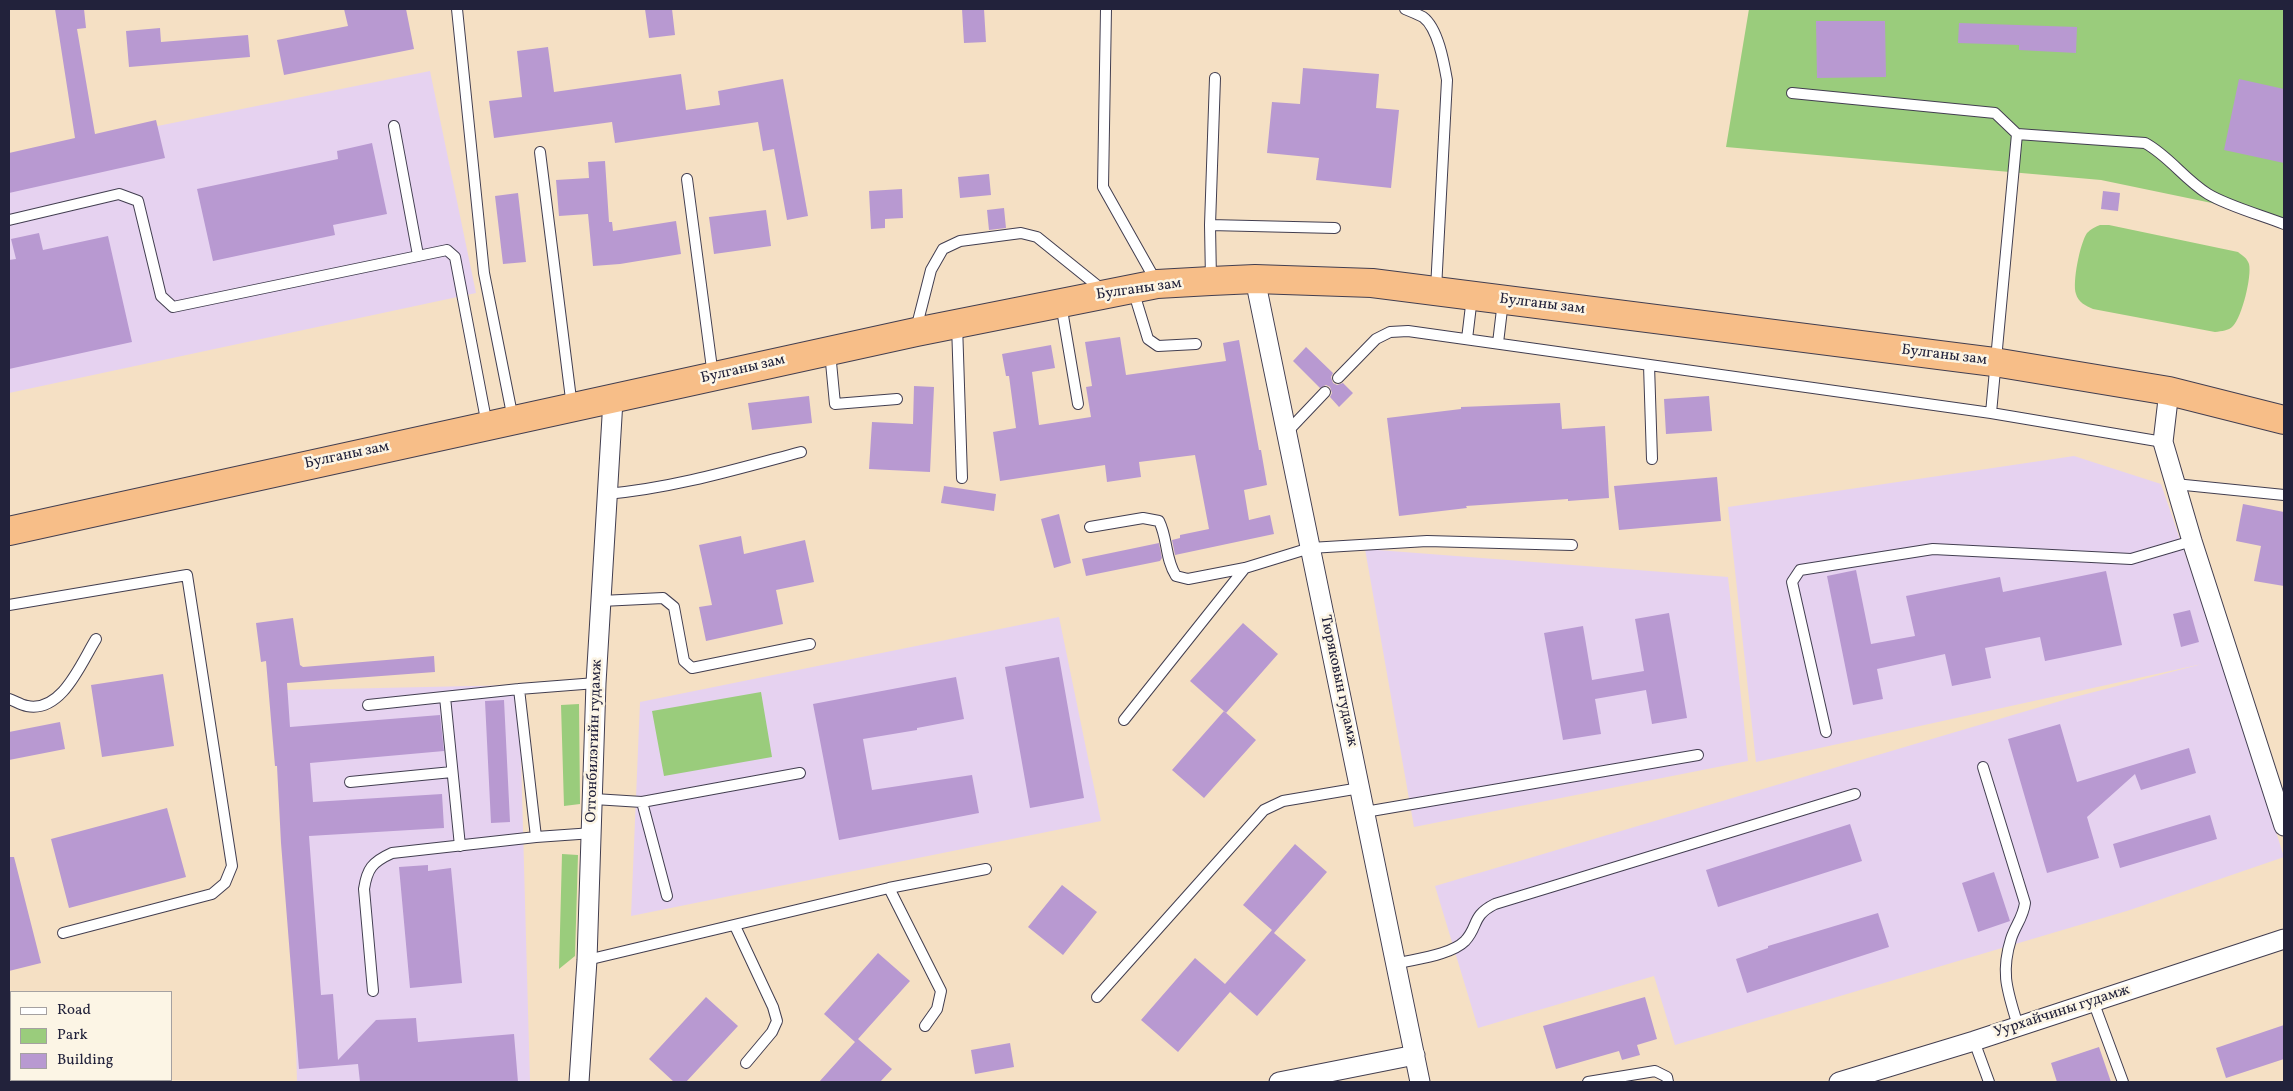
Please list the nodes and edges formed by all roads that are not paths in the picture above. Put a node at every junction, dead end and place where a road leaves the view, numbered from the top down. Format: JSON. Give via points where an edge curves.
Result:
{"nodes":[{"id":1,"x":458,"y":9,"type":"edge"},
{"id":2,"x":1106,"y":9,"type":"edge"},
{"id":3,"x":1404,"y":9,"type":"edge"},
{"id":4,"x":1216,"y":78,"type":"dead end"},
{"id":5,"x":1792,"y":93,"type":"dead end"},
{"id":6,"x":394,"y":126,"type":"dead end"},
{"id":7,"x":2017,"y":134,"type":"junction"},
{"id":8,"x":540,"y":152,"type":"dead end"},
{"id":9,"x":687,"y":179,"type":"dead end"},
{"id":10,"x":9,"y":220,"type":"edge"},
{"id":11,"x":2284,"y":224,"type":"edge"},
{"id":12,"x":1210,"y":225,"type":"junction"},
{"id":13,"x":1335,"y":228,"type":"dead end"},
{"id":14,"x":418,"y":255,"type":"junction"},
{"id":15,"x":1255,"y":279,"type":"junction"},
{"id":16,"x":1211,"y":281,"type":"junction"},
{"id":17,"x":1132,"y":289,"type":"junction"},
{"id":18,"x":1436,"y":290,"type":"junction"},
{"id":19,"x":1472,"y":296,"type":"junction"},
{"id":20,"x":1503,"y":300,"type":"junction"},
{"id":21,"x":1061,"y":303,"type":"junction"},
{"id":22,"x":956,"y":324,"type":"junction"},
{"id":23,"x":916,"y":332,"type":"junction"},
{"id":24,"x":1467,"y":339,"type":"junction"},
{"id":25,"x":1498,"y":343,"type":"junction"},
{"id":26,"x":1196,"y":344,"type":"dead end"},
{"id":27,"x":830,"y":351,"type":"junction"},
{"id":28,"x":1994,"y":362,"type":"junction"},
{"id":29,"x":1649,"y":365,"type":"junction"},
{"id":30,"x":713,"y":377,"type":"junction"},
{"id":31,"x":1338,"y":378,"type":"dead end"},
{"id":32,"x":2169,"y":391,"type":"junction"},
{"id":33,"x":1324,"y":392,"type":"dead end"},
{"id":34,"x":897,"y":399,"type":"dead end"},
{"id":35,"x":613,"y":400,"type":"junction"},
{"id":36,"x":1078,"y":404,"type":"dead end"},
{"id":37,"x":572,"y":408,"type":"junction"},
{"id":38,"x":1991,"y":413,"type":"junction"},
{"id":39,"x":2284,"y":420,"type":"edge"},
{"id":40,"x":500,"y":423,"type":"junction"},
{"id":41,"x":1286,"y":432,"type":"junction"},
{"id":42,"x":2163,"y":442,"type":"junction"},
{"id":43,"x":801,"y":452,"type":"dead end"},
{"id":44,"x":1652,"y":459,"type":"dead end"},
{"id":45,"x":962,"y":478,"type":"dead end"},
{"id":46,"x":2175,"y":484,"type":"junction"},
{"id":47,"x":607,"y":494,"type":"junction"},
{"id":48,"x":2284,"y":495,"type":"edge"},
{"id":49,"x":1090,"y":527,"type":"dead end"},
{"id":50,"x":9,"y":531,"type":"edge"},
{"id":51,"x":2192,"y":541,"type":"junction"},
{"id":52,"x":1572,"y":545,"type":"dead end"},
{"id":53,"x":1310,"y":548,"type":"junction"},
{"id":54,"x":1245,"y":568,"type":"junction"},
{"id":55,"x":601,"y":601,"type":"junction"},
{"id":56,"x":9,"y":605,"type":"edge"},
{"id":57,"x":96,"y":639,"type":"dead end"},
{"id":58,"x":810,"y":644,"type":"dead end"},
{"id":59,"x":596,"y":683,"type":"junction"},
{"id":60,"x":519,"y":689,"type":"junction"},
{"id":61,"x":445,"y":697,"type":"junction"},
{"id":62,"x":9,"y":699,"type":"edge"},
{"id":63,"x":368,"y":705,"type":"dead end"},
{"id":64,"x":1124,"y":720,"type":"dead end"},
{"id":65,"x":1826,"y":732,"type":"dead end"},
{"id":66,"x":1698,"y":755,"type":"dead end"},
{"id":67,"x":1983,"y":767,"type":"dead end"},
{"id":68,"x":452,"y":772,"type":"junction"},
{"id":69,"x":800,"y":773,"type":"dead end"},
{"id":70,"x":350,"y":782,"type":"dead end"},
{"id":71,"x":1360,"y":788,"type":"junction"},
{"id":72,"x":1855,"y":794,"type":"dead end"},
{"id":73,"x":594,"y":799,"type":"junction"},
{"id":74,"x":642,"y":802,"type":"junction"},
{"id":75,"x":1365,"y":812,"type":"junction"},
{"id":76,"x":2284,"y":826,"type":"edge"},
{"id":77,"x":592,"y":833,"type":"junction"},
{"id":78,"x":536,"y":837,"type":"junction"},
{"id":79,"x":460,"y":846,"type":"junction"},
{"id":80,"x":986,"y":869,"type":"dead end"},
{"id":81,"x":889,"y":888,"type":"junction"},
{"id":82,"x":667,"y":896,"type":"dead end"},
{"id":83,"x":735,"y":926,"type":"junction"},
{"id":84,"x":63,"y":933,"type":"dead end"},
{"id":85,"x":2284,"y":939,"type":"edge"},
{"id":86,"x":587,"y":960,"type":"junction"},
{"id":87,"x":1396,"y":964,"type":"junction"},
{"id":88,"x":373,"y":991,"type":"dead end"},
{"id":89,"x":1097,"y":997,"type":"dead end"},
{"id":90,"x":2093,"y":1001,"type":"junction"},
{"id":91,"x":925,"y":1026,"type":"dead end"},
{"id":92,"x":2018,"y":1026,"type":"junction"},
{"id":93,"x":1974,"y":1041,"type":"junction"},
{"id":94,"x":1415,"y":1055,"type":"junction"},
{"id":95,"x":746,"y":1062,"type":"dead end"},
{"id":96,"x":579,"y":1082,"type":"edge"},
{"id":97,"x":1279,"y":1082,"type":"edge"},
{"id":98,"x":1420,"y":1082,"type":"edge"},
{"id":99,"x":1588,"y":1082,"type":"edge"},
{"id":100,"x":1668,"y":1082,"type":"edge"},
{"id":101,"x":1841,"y":1082,"type":"edge"},
{"id":102,"x":1989,"y":1082,"type":"edge"},
{"id":103,"x":2123,"y":1082,"type":"edge"}],
"edges":[{"from":1,"to":40,"type":"lane"},
{"from":2,"to":17,"type":"lane","via":[[1103,188]]},
{"from":3,"to":18,"type":"lane","via":[[1424,18],[1431,28],[1443,56],[1447,80]]},
{"from":4,"to":12,"type":"lane"},
{"from":5,"to":7,"type":"lane","via":[[1995,113]]},
{"from":6,"to":14,"type":"lane"},
{"from":7,"to":11,"type":"lane","via":[[2145,143],[2209,194]]},
{"from":7,"to":28,"type":"lane"},
{"from":8,"to":37,"type":"lane"},
{"from":9,"to":30,"type":"lane"},
{"from":10,"to":14,"type":"lane","via":[[119,194],[138,201],[161,296],[173,307]]},
{"from":12,"to":13,"type":"lane"},
{"from":12,"to":16,"type":"lane"},
{"from":14,"to":40,"type":"lane","via":[[447,250],[455,257]]},
{"from":15,"to":16,"type":"highway","name":"Булганы зам"},
{"from":15,"to":18,"type":"highway","name":"Булганы зам","via":[[1372,283]]},
{"from":15,"to":41,"type":"street","name":"Тюряковын гудамж"},
{"from":16,"to":17,"type":"highway","name":"Булганы зам"},
{"from":17,"to":21,"type":"highway","name":"Булганы зам"},
{"from":17,"to":23,"type":"lane","via":[[1037,237],[1022,233],[960,241],[943,249],[931,270]]},
{"from":17,"to":26,"type":"lane","via":[[1148,339],[1158,346]]},
{"from":18,"to":19,"type":"highway","name":"Булганы зам"},
{"from":19,"to":20,"type":"highway","name":"Булганы зам"},
{"from":19,"to":24,"type":"lane"},
{"from":20,"to":25,"type":"lane"},
{"from":20,"to":28,"type":"highway","name":"Булганы зам"},
{"from":21,"to":22,"type":"highway","name":"Булганы зам"},
{"from":21,"to":36,"type":"lane"},
{"from":22,"to":23,"type":"highway","name":"Булганы зам"},
{"from":22,"to":45,"type":"lane"},
{"from":23,"to":27,"type":"highway","name":"Булганы зам"},
{"from":24,"to":25,"type":"lane"},
{"from":24,"to":31,"type":"lane","via":[[1408,331],[1390,332],[1376,339]]},
{"from":25,"to":29,"type":"lane"},
{"from":27,"to":30,"type":"highway","name":"Булганы зам"},
{"from":27,"to":34,"type":"lane","via":[[835,404]]},
{"from":28,"to":32,"type":"highway","name":"Булганы зам"},
{"from":28,"to":38,"type":"lane"},
{"from":29,"to":38,"type":"lane"},
{"from":29,"to":44,"type":"lane"},
{"from":30,"to":35,"type":"highway","name":"Булганы зам"},
{"from":32,"to":39,"type":"highway","name":"Булганы зам"},
{"from":32,"to":42,"type":"street"},
{"from":33,"to":41,"type":"lane"},
{"from":35,"to":37,"type":"highway","name":"Булганы зам"},
{"from":35,"to":47,"type":"street","name":"Отгонбилэгийн гудамж"},
{"from":37,"to":40,"type":"highway","name":"Булганы зам"},
{"from":38,"to":42,"type":"lane"},
{"from":40,"to":50,"type":"highway","name":"Булганы зам"},
{"from":41,"to":53,"type":"street","name":"Тюряковын гудамж"},
{"from":42,"to":46,"type":"street"},
{"from":43,"to":47,"type":"lane","via":[[711,476],[639,491]]},
{"from":46,"to":48,"type":"lane"},
{"from":46,"to":51,"type":"street"},
{"from":47,"to":55,"type":"street","name":"Отгонбилэгийн гудамж"},
{"from":49,"to":54,"type":"lane","via":[[1143,518],[1159,521],[1165,533],[1170,566],[1176,576],[1188,579]]},
{"from":51,"to":65,"type":"lane","via":[[2131,559],[1933,549],[1800,570],[1792,582]]},
{"from":51,"to":76,"type":"street"},
{"from":52,"to":53,"type":"lane","via":[[1427,541]]},
{"from":53,"to":54,"type":"lane"},
{"from":53,"to":71,"type":"street","name":"Тюряковын гудамж"},
{"from":54,"to":64,"type":"lane"},
{"from":55,"to":58,"type":"lane","via":[[663,598],[674,607],[684,661],[692,668]]},
{"from":55,"to":59,"type":"street","name":"Отгонбилэгийн гудамж"},
{"from":56,"to":84,"type":"lane","via":[[187,575],[189,585],[232,866],[225,883],[212,894]]},
{"from":57,"to":62,"type":"lane","via":[[59,698],[46,705],[28,706]]},
{"from":59,"to":60,"type":"lane"},
{"from":59,"to":73,"type":"street","name":"Отгонбилэгийн гудамж"},
{"from":60,"to":61,"type":"lane"},
{"from":60,"to":78,"type":"lane"},
{"from":61,"to":63,"type":"lane"},
{"from":61,"to":68,"type":"lane"},
{"from":66,"to":75,"type":"lane"},
{"from":67,"to":92,"type":"lane","via":[[2025,903],[2004,969]]},
{"from":68,"to":70,"type":"lane"},
{"from":68,"to":79,"type":"lane"},
{"from":69,"to":74,"type":"lane"},
{"from":71,"to":75,"type":"street","name":"Тюряковын гудамж"},
{"from":71,"to":89,"type":"lane","via":[[1284,800],[1264,810]]},
{"from":72,"to":87,"type":"lane","via":[[1495,904],[1478,915],[1470,936],[1452,950]]},
{"from":73,"to":74,"type":"lane"},
{"from":73,"to":77,"type":"street","name":"Отгонбилэгийн гудамж"},
{"from":74,"to":82,"type":"lane"},
{"from":75,"to":87,"type":"street","name":"Тюряковын гудамж"},
{"from":77,"to":78,"type":"lane"},
{"from":77,"to":86,"type":"street","name":"Отгонбилэгийн гудамж"},
{"from":78,"to":79,"type":"lane"},
{"from":79,"to":88,"type":"lane","via":[[392,853],[378,859],[366,873],[364,889]]},
{"from":80,"to":81,"type":"lane"},
{"from":81,"to":83,"type":"lane"},
{"from":81,"to":91,"type":"lane","via":[[941,991],[937,1009]]},
{"from":83,"to":86,"type":"lane"},
{"from":83,"to":95,"type":"lane","via":[[777,1021],[772,1032]]},
{"from":85,"to":90,"type":"street","name":"Уурхайчины гудамж"},
{"from":86,"to":96,"type":"street","name":"Отгонбилэгийн гудамж"},
{"from":87,"to":94,"type":"street","name":"Тюряковын гудамж"},
{"from":90,"to":92,"type":"street","name":"Уурхайчины гудамж"},
{"from":90,"to":103,"type":"lane"},
{"from":92,"to":93,"type":"street","name":"Уурхайчины гудамж"},
{"from":93,"to":101,"type":"street","name":"Уурхайчины гудамж"},
{"from":93,"to":102,"type":"lane"},
{"from":94,"to":97,"type":"street"},
{"from":94,"to":98,"type":"street","name":"Тюряковын гудамж"},
{"from":99,"to":100,"type":"lane","via":[[1655,1070],[1667,1077]]}]}
